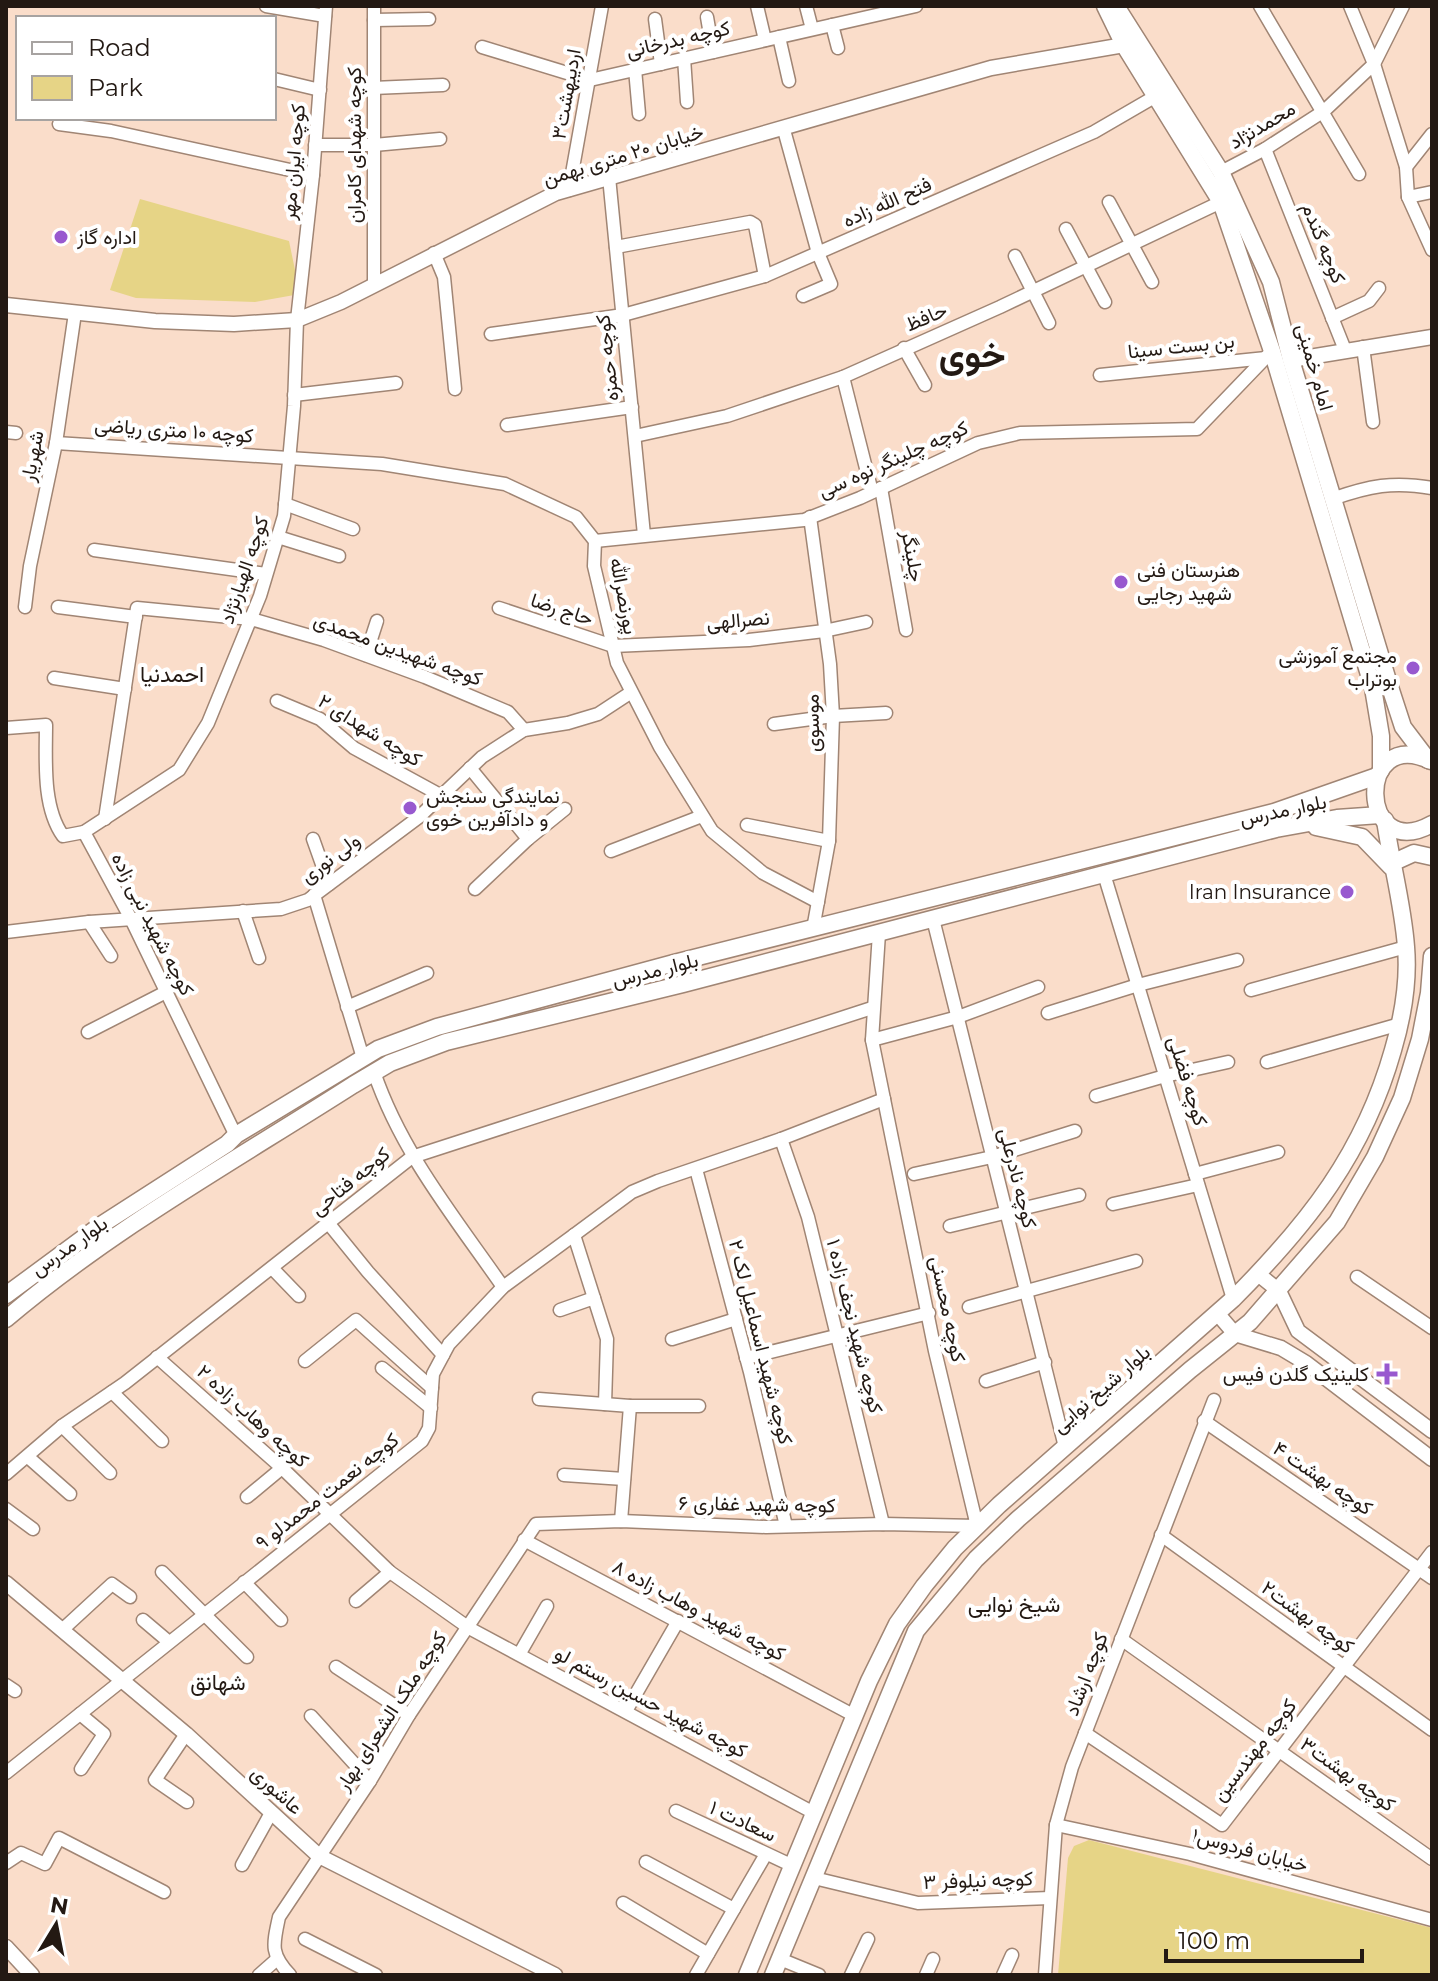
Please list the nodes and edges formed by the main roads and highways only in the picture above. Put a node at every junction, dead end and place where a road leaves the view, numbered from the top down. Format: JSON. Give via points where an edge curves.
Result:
{"nodes":[{"id":1,"x":1105,"y":6,"type":"edge"},
{"id":2,"x":1116,"y":6,"type":"edge"},
{"id":3,"x":1403,"y":727,"type":"junction"},
{"id":4,"x":1381,"y":736,"type":"junction"},
{"id":5,"x":1430,"y":761,"type":"edge"},
{"id":6,"x":1379,"y":773,"type":"junction"},
{"id":7,"x":1332,"y":793,"type":"junction"},
{"id":8,"x":1382,"y":817,"type":"junction"},
{"id":9,"x":1337,"y":818,"type":"junction"},
{"id":10,"x":1432,"y":824,"type":"edge"},
{"id":11,"x":1299,"y":825,"type":"junction"},
{"id":12,"x":1432,"y":857,"type":"edge"},
{"id":13,"x":1392,"y":867,"type":"junction"},
{"id":14,"x":1432,"y":956,"type":"edge"},
{"id":15,"x":6,"y":1295,"type":"edge"},
{"id":16,"x":6,"y":1319,"type":"edge"},
{"id":17,"x":777,"y":1967,"type":"edge"},
{"id":18,"x":747,"y":1975,"type":"edge"}],
"edges":[{"from":1,"to":4,"type":"main road","name":"امام خمینی","via":[[1221,202],[1373,688]]},
{"from":2,"to":3,"type":"main road","name":"امام خمینی","via":[[1221,172],[1271,282]]},
{"from":3,"to":4,"type":"main road","via":[[1394,737]]},
{"from":3,"to":5,"type":"main road","name":"امام خمینی"},
{"from":4,"to":6,"type":"main road","name":"امام خمینی"},
{"from":5,"to":6,"type":"main road","name":"بلوار مدرس","via":[[1403,756]]},
{"from":6,"to":7,"type":"main road","name":"بلوار مدرس"},
{"from":6,"to":8,"type":"main road","name":"امام خمینی","via":[[1373,796]]},
{"from":7,"to":9,"type":"main road","via":[[1351,804]]},
{"from":7,"to":15,"type":"main road","name":"بلوار مدرس","via":[[437,1027],[378,1049],[101,1225]]},
{"from":8,"to":9,"type":"main road","name":"بلوار مدرس"},
{"from":8,"to":10,"type":"main road","name":"بلوار مدرس","via":[[1403,830]]},
{"from":8,"to":13,"type":"main road","name":"بلوار شیخ نوایی"},
{"from":9,"to":11,"type":"main road","name":"بلوار مدرس"},
{"from":11,"to":13,"type":"main road","via":[[1362,837]]},
{"from":11,"to":16,"type":"main road","name":"بلوار مدرس","via":[[446,1042],[390,1063],[112,1239]]},
{"from":12,"to":13,"type":"main road","via":[[1414,853]]},
{"from":13,"to":18,"type":"main road","name":"بلوار شیخ نوایی","via":[[1406,947],[1406,994],[1381,1094],[1353,1149],[1314,1210],[1258,1274],[977,1526],[924,1586],[897,1624],[855,1716]]},
{"from":14,"to":17,"type":"main road","via":[[1420,1039],[1402,1098],[1337,1222],[1250,1322],[1018,1519],[976,1559],[916,1631]]}]}
